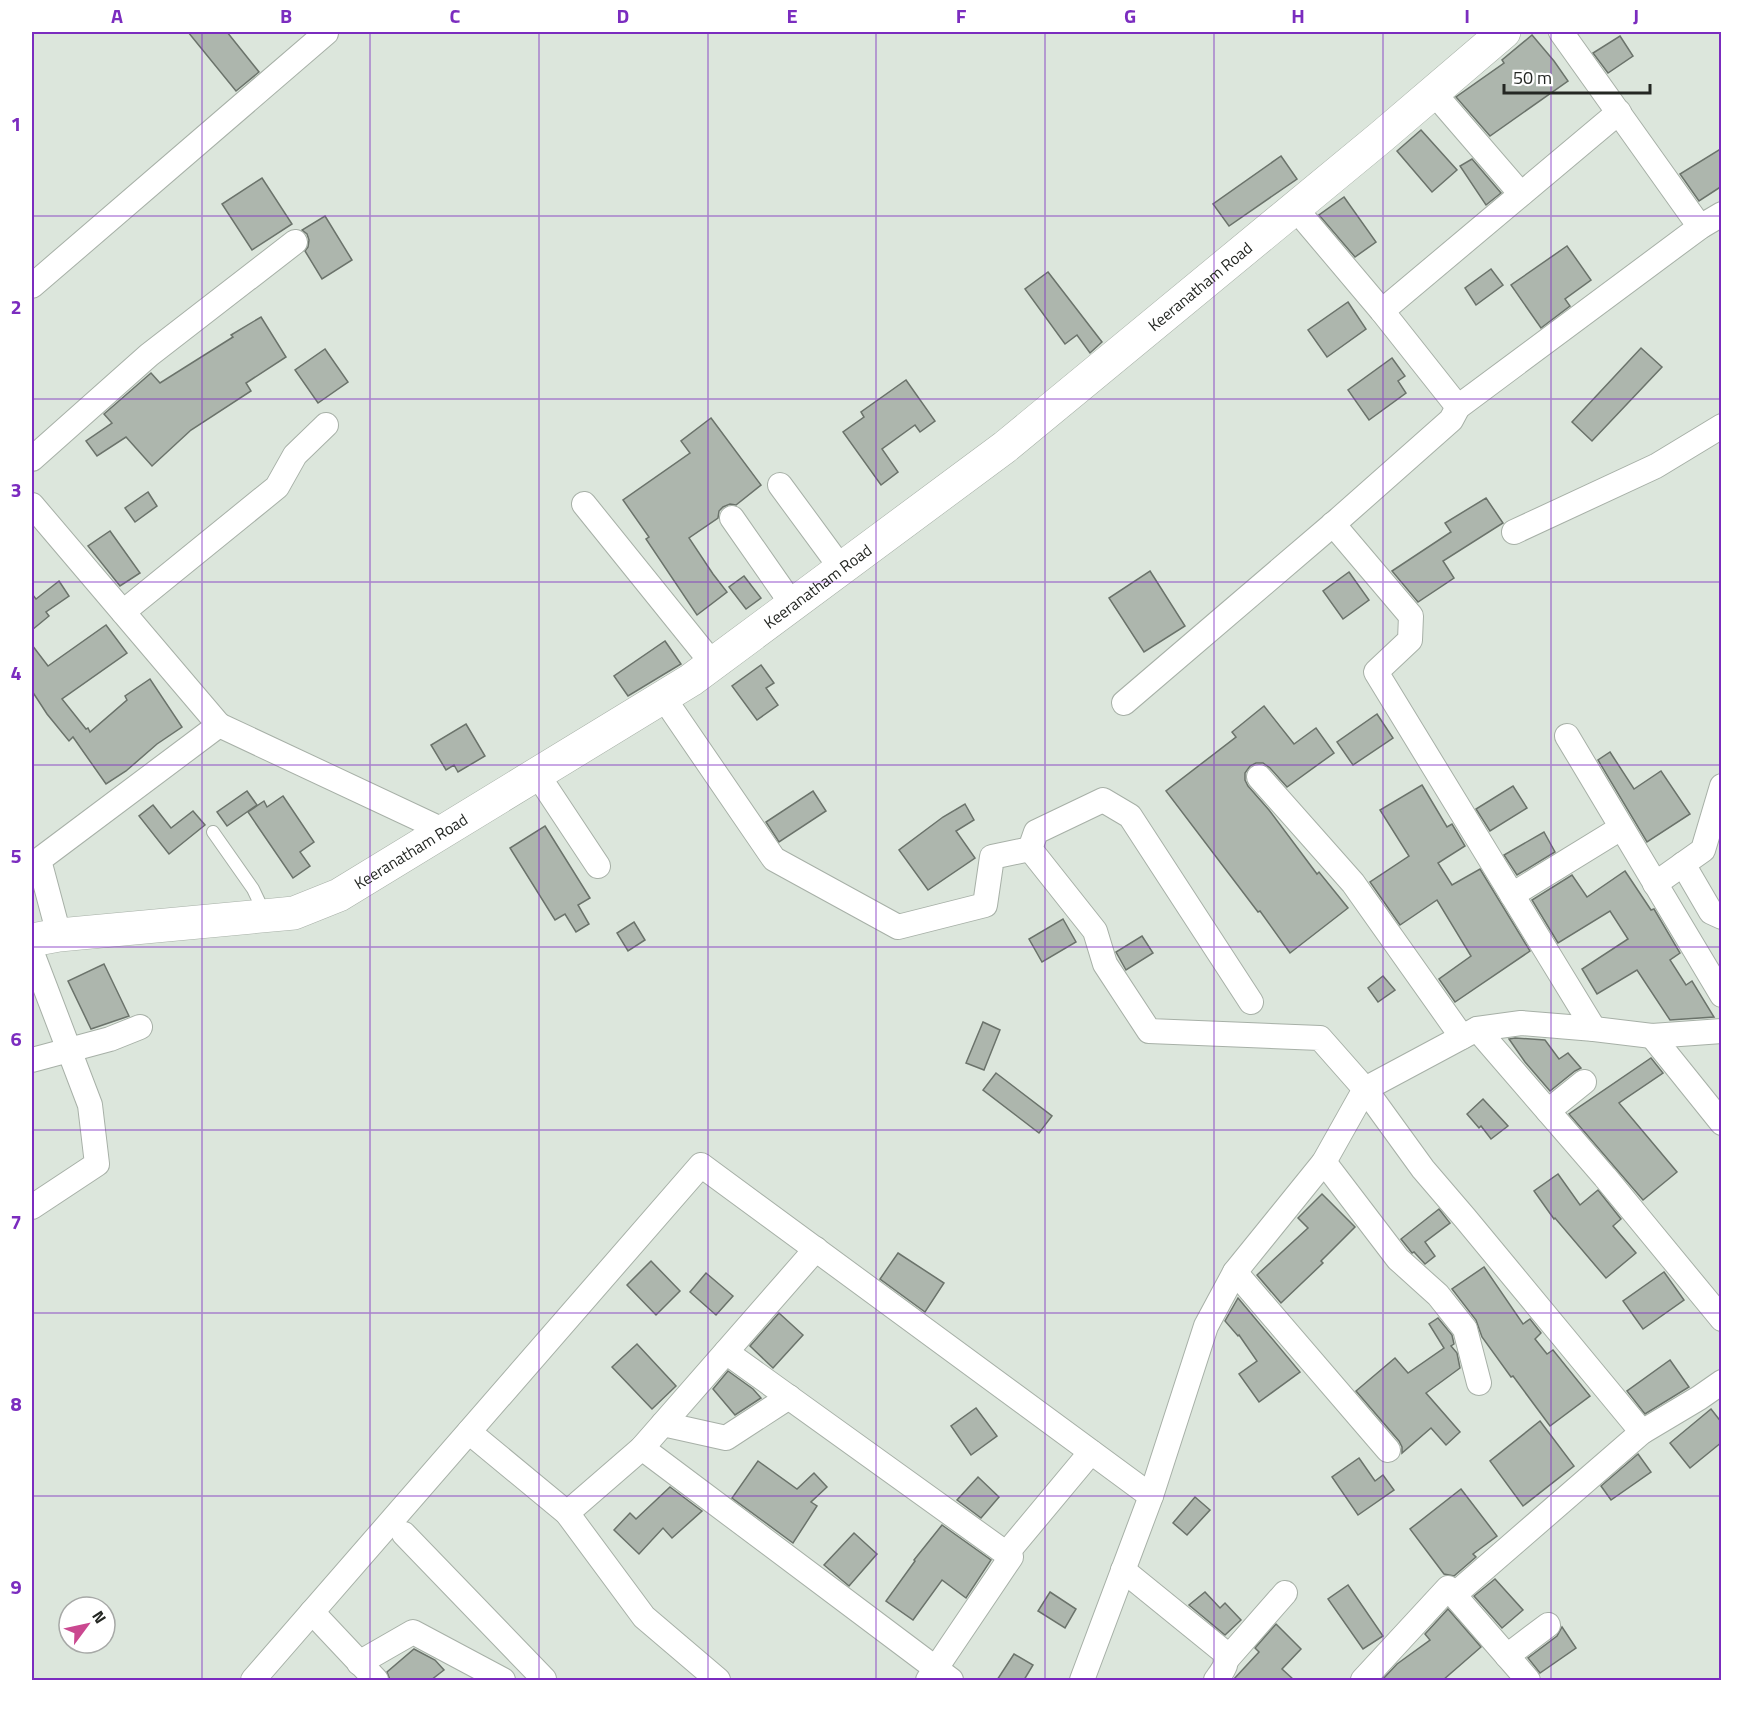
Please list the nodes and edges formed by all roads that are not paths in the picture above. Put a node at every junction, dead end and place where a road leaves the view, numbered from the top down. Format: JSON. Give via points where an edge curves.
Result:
{"nodes":[{"id":1,"x":1504,"y":32,"type":"edge"},
{"id":2,"x":1561,"y":32,"type":"edge"},
{"id":3,"x":326,"y":33,"type":"dead end"},
{"id":4,"x":1433,"y":92,"type":"junction"},
{"id":5,"x":1619,"y":112,"type":"junction"},
{"id":6,"x":1521,"y":194,"type":"junction"},
{"id":7,"x":1295,"y":208,"type":"junction"},
{"id":8,"x":1722,"y":214,"type":"edge"},
{"id":9,"x":1700,"y":227,"type":"junction"},
{"id":10,"x":295,"y":242,"type":"dead end"},
{"id":11,"x":32,"y":286,"type":"edge"},
{"id":12,"x":1382,"y":311,"type":"junction"},
{"id":13,"x":1458,"y":407,"type":"junction"},
{"id":14,"x":326,"y":424,"type":"dead end"},
{"id":15,"x":1722,"y":426,"type":"edge"},
{"id":16,"x":32,"y":459,"type":"edge"},
{"id":17,"x":780,"y":485,"type":"dead end"},
{"id":18,"x":584,"y":504,"type":"dead end"},
{"id":19,"x":32,"y":505,"type":"edge"},
{"id":20,"x":732,"y":518,"type":"dead end"},
{"id":21,"x":1333,"y":524,"type":"junction"},
{"id":22,"x":1514,"y":532,"type":"dead end"},
{"id":23,"x":841,"y":568,"type":"junction"},
{"id":24,"x":792,"y":604,"type":"junction"},
{"id":25,"x":123,"y":612,"type":"junction"},
{"id":26,"x":713,"y":664,"type":"junction"},
{"id":27,"x":663,"y":697,"type":"junction"},
{"id":28,"x":1124,"y":703,"type":"dead end"},
{"id":29,"x":219,"y":724,"type":"junction"},
{"id":30,"x":1567,"y":736,"type":"dead end"},
{"id":31,"x":537,"y":774,"type":"junction"},
{"id":32,"x":1259,"y":777,"type":"dead end"},
{"id":33,"x":1722,"y":786,"type":"edge"},
{"id":34,"x":1621,"y":828,"type":"junction"},
{"id":35,"x":445,"y":831,"type":"junction"},
{"id":36,"x":213,"y":832,"type":"dead end"},
{"id":37,"x":1030,"y":849,"type":"junction"},
{"id":38,"x":1683,"y":864,"type":"junction"},
{"id":39,"x":598,"y":866,"type":"dead end"},
{"id":40,"x":1655,"y":884,"type":"junction"},
{"id":41,"x":1512,"y":895,"type":"junction"},
{"id":42,"x":266,"y":916,"type":"junction"},
{"id":43,"x":1722,"y":917,"type":"edge"},
{"id":44,"x":45,"y":937,"type":"edge"},
{"id":45,"x":32,"y":953,"type":"edge"},
{"id":46,"x":1722,"y":995,"type":"edge"},
{"id":47,"x":1251,"y":1002,"type":"dead end"},
{"id":48,"x":140,"y":1027,"type":"dead end"},
{"id":49,"x":1594,"y":1029,"type":"junction"},
{"id":50,"x":1722,"y":1031,"type":"edge"},
{"id":51,"x":1469,"y":1033,"type":"junction"},
{"id":52,"x":1652,"y":1036,"type":"junction"},
{"id":53,"x":69,"y":1051,"type":"junction"},
{"id":54,"x":32,"y":1060,"type":"edge"},
{"id":55,"x":1584,"y":1082,"type":"dead end"},
{"id":56,"x":1365,"y":1089,"type":"junction"},
{"id":57,"x":1548,"y":1111,"type":"junction"},
{"id":58,"x":1722,"y":1123,"type":"edge"},
{"id":59,"x":1324,"y":1162,"type":"junction"},
{"id":60,"x":32,"y":1207,"type":"edge"},
{"id":61,"x":816,"y":1249,"type":"junction"},
{"id":62,"x":1235,"y":1272,"type":"junction"},
{"id":63,"x":1722,"y":1319,"type":"edge"},
{"id":64,"x":726,"y":1352,"type":"junction"},
{"id":65,"x":1722,"y":1382,"type":"edge"},
{"id":66,"x":1479,"y":1383,"type":"dead end"},
{"id":67,"x":789,"y":1397,"type":"junction"},
{"id":68,"x":663,"y":1424,"type":"junction"},
{"id":69,"x":469,"y":1432,"type":"junction"},
{"id":70,"x":1642,"y":1432,"type":"junction"},
{"id":71,"x":642,"y":1448,"type":"junction"},
{"id":72,"x":1388,"y":1450,"type":"dead end"},
{"id":73,"x":1091,"y":1452,"type":"junction"},
{"id":74,"x":1151,"y":1496,"type":"junction"},
{"id":75,"x":567,"y":1513,"type":"junction"},
{"id":76,"x":404,"y":1534,"type":"dead end"},
{"id":77,"x":1006,"y":1554,"type":"junction"},
{"id":78,"x":1123,"y":1570,"type":"junction"},
{"id":79,"x":1285,"y":1593,"type":"dead end"},
{"id":80,"x":1454,"y":1595,"type":"junction"},
{"id":81,"x":312,"y":1612,"type":"junction"},
{"id":82,"x":1548,"y":1625,"type":"dead end"},
{"id":83,"x":1507,"y":1656,"type":"junction"},
{"id":84,"x":1227,"y":1659,"type":"junction"},
{"id":85,"x":359,"y":1663,"type":"junction"},
{"id":86,"x":939,"y":1677,"type":"edge"},
{"id":87,"x":253,"y":1680,"type":"edge"},
{"id":88,"x":376,"y":1680,"type":"edge"},
{"id":89,"x":503,"y":1680,"type":"edge"},
{"id":90,"x":543,"y":1680,"type":"edge"},
{"id":91,"x":718,"y":1680,"type":"edge"},
{"id":92,"x":1082,"y":1680,"type":"edge"},
{"id":93,"x":1216,"y":1680,"type":"edge"},
{"id":94,"x":1363,"y":1680,"type":"edge"},
{"id":95,"x":1528,"y":1680,"type":"edge"}],
"edges":[{"from":1,"to":4,"type":"street","name":"Keeranatham Road"},
{"from":2,"to":5,"type":"street"},
{"from":3,"to":11,"type":"street"},
{"from":4,"to":6,"type":"street"},
{"from":4,"to":7,"type":"street","name":"Keeranatham Road"},
{"from":5,"to":6,"type":"street"},
{"from":5,"to":9,"type":"street"},
{"from":6,"to":12,"type":"street"},
{"from":7,"to":12,"type":"street"},
{"from":7,"to":23,"type":"street","name":"Keeranatham Road","via":[[1005,447]]},
{"from":8,"to":9,"type":"street"},
{"from":9,"to":13,"type":"street"},
{"from":10,"to":16,"type":"street","via":[[149,355]]},
{"from":12,"to":13,"type":"street"},
{"from":13,"to":21,"type":"street","via":[[1451,420]]},
{"from":14,"to":25,"type":"street","via":[[296,455],[277,487]]},
{"from":15,"to":22,"type":"street","via":[[1656,466]]},
{"from":17,"to":23,"type":"street"},
{"from":18,"to":26,"type":"street"},
{"from":19,"to":25,"type":"street"},
{"from":20,"to":24,"type":"street"},
{"from":21,"to":28,"type":"street"},
{"from":21,"to":41,"type":"street","via":[[1411,616],[1410,640],[1376,672]]},
{"from":23,"to":24,"type":"street","name":"Keeranatham Road"},
{"from":24,"to":26,"type":"street","name":"Keeranatham Road"},
{"from":25,"to":29,"type":"street"},
{"from":26,"to":27,"type":"street","name":"Keeranatham Road"},
{"from":27,"to":31,"type":"street","name":"Keeranatham Road"},
{"from":27,"to":37,"type":"street","via":[[774,860],[898,927],[985,905],[992,857]]},
{"from":29,"to":35,"type":"street"},
{"from":29,"to":44,"type":"street","via":[[39,860]]},
{"from":30,"to":34,"type":"street"},
{"from":31,"to":35,"type":"street","name":"Keeranatham Road"},
{"from":31,"to":39,"type":"street"},
{"from":32,"to":51,"type":"street","via":[[1353,883]]},
{"from":33,"to":38,"type":"street","via":[[1703,850]]},
{"from":34,"to":40,"type":"street"},
{"from":34,"to":41,"type":"street"},
{"from":35,"to":42,"type":"street","name":"Keeranatham Road","via":[[339,895],[294,913]]},
{"from":36,"to":42,"type":"lane","via":[[253,889]]},
{"from":37,"to":47,"type":"street","via":[[1036,832],[1103,800],[1130,816]]},
{"from":37,"to":56,"type":"street","via":[[1095,932],[1105,964],[1149,1031],[1320,1038]]},
{"from":38,"to":40,"type":"street"},
{"from":38,"to":43,"type":"street","via":[[1711,912]]},
{"from":40,"to":46,"type":"street"},
{"from":41,"to":49,"type":"street"},
{"from":42,"to":44,"type":"street","name":"Keeranatham Road"},
{"from":45,"to":53,"type":"street"},
{"from":48,"to":53,"type":"street"},
{"from":49,"to":51,"type":"street","via":[[1521,1023]]},
{"from":49,"to":52,"type":"street"},
{"from":50,"to":52,"type":"street"},
{"from":51,"to":56,"type":"street"},
{"from":51,"to":57,"type":"street"},
{"from":52,"to":58,"type":"street"},
{"from":53,"to":54,"type":"street"},
{"from":53,"to":60,"type":"street","via":[[90,1105],[97,1164]]},
{"from":55,"to":57,"type":"street"},
{"from":56,"to":59,"type":"street"},
{"from":56,"to":70,"type":"street","via":[[1423,1169]]},
{"from":57,"to":63,"type":"street"},
{"from":59,"to":62,"type":"street"},
{"from":59,"to":66,"type":"street","via":[[1398,1259],[1438,1295],[1465,1329]]},
{"from":61,"to":64,"type":"street"},
{"from":61,"to":69,"type":"street","via":[[702,1165]]},
{"from":61,"to":73,"type":"street"},
{"from":62,"to":72,"type":"street"},
{"from":62,"to":74,"type":"street","via":[[1206,1326]]},
{"from":64,"to":67,"type":"street"},
{"from":64,"to":68,"type":"street"},
{"from":65,"to":70,"type":"street"},
{"from":67,"to":68,"type":"street","via":[[726,1438]]},
{"from":67,"to":77,"type":"street"},
{"from":68,"to":71,"type":"street"},
{"from":69,"to":75,"type":"street"},
{"from":69,"to":81,"type":"street"},
{"from":70,"to":80,"type":"street"},
{"from":71,"to":75,"type":"street"},
{"from":71,"to":86,"type":"street"},
{"from":73,"to":74,"type":"street"},
{"from":73,"to":77,"type":"street"},
{"from":74,"to":78,"type":"street"},
{"from":75,"to":91,"type":"street","via":[[644,1617]]},
{"from":76,"to":90,"type":"street"},
{"from":77,"to":86,"type":"street","via":[[1011,1557]]},
{"from":78,"to":84,"type":"street","via":[[1224,1652]]},
{"from":78,"to":92,"type":"street"},
{"from":79,"to":84,"type":"street"},
{"from":80,"to":83,"type":"street"},
{"from":80,"to":94,"type":"street","via":[[1448,1588]]},
{"from":81,"to":85,"type":"street"},
{"from":81,"to":87,"type":"street"},
{"from":82,"to":83,"type":"street"},
{"from":83,"to":95,"type":"street"},
{"from":84,"to":93,"type":"street"},
{"from":85,"to":88,"type":"street"},
{"from":85,"to":89,"type":"street","via":[[412,1632]]}]}
